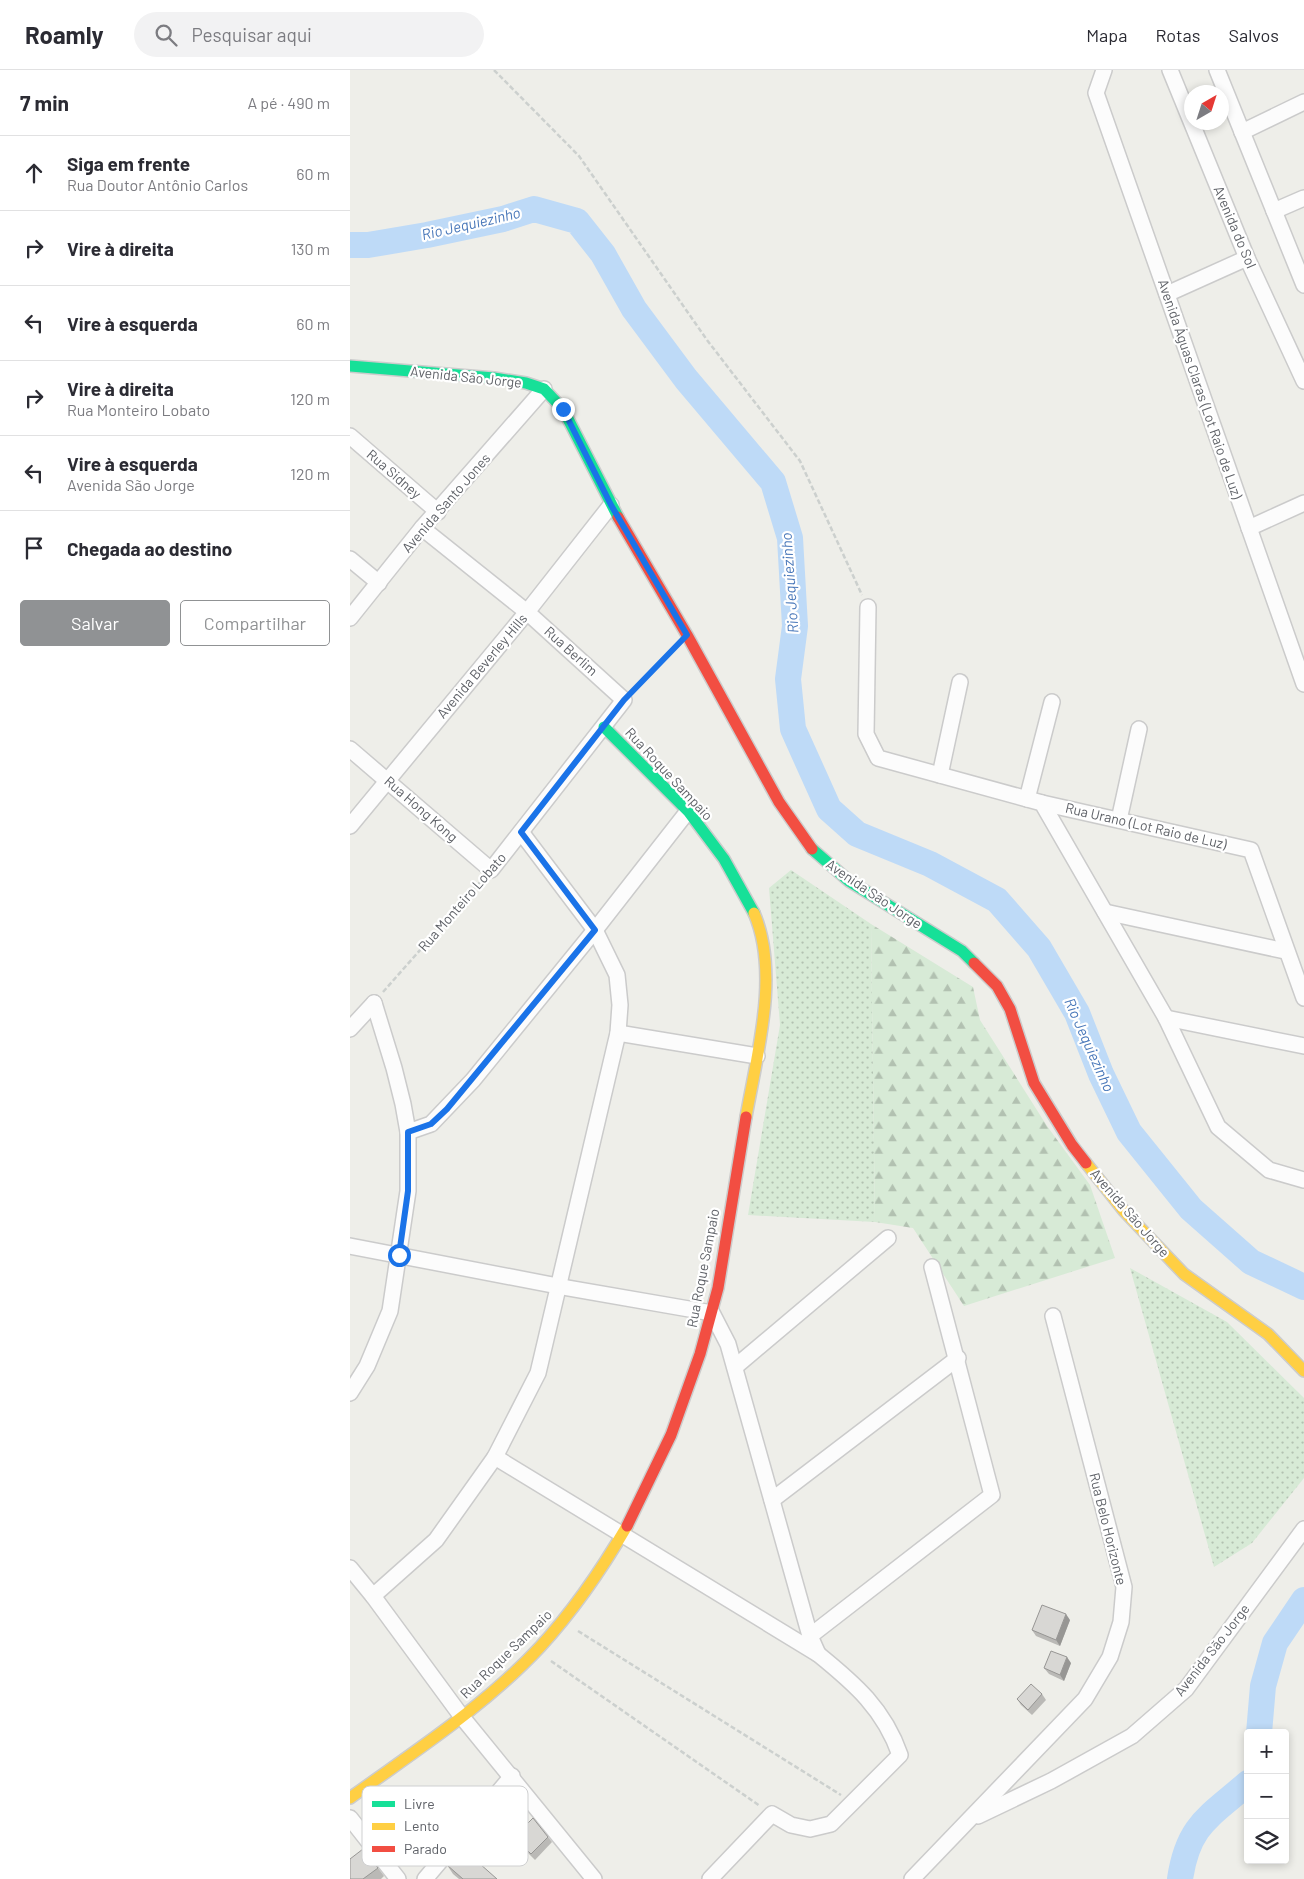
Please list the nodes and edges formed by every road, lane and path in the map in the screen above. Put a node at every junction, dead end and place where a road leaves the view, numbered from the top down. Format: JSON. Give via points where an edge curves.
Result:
{"nodes":[{"id":1,"x":494,"y":70,"type":"edge"},
{"id":2,"x":1104,"y":70,"type":"edge"},
{"id":3,"x":1170,"y":70,"type":"edge"},
{"id":4,"x":1217,"y":70,"type":"edge"},
{"id":5,"x":1304,"y":102,"type":"edge"},
{"id":6,"x":1242,"y":132,"type":"junction"},
{"id":7,"x":1304,"y":198,"type":"edge"},
{"id":8,"x":1274,"y":211,"type":"junction"},
{"id":9,"x":1247,"y":258,"type":"junction"},
{"id":10,"x":1304,"y":285,"type":"edge"},
{"id":11,"x":1167,"y":294,"type":"junction"},
{"id":12,"x":350,"y":366,"type":"edge"},
{"id":13,"x":1304,"y":381,"type":"edge"},
{"id":14,"x":544,"y":389,"type":"junction"},
{"id":15,"x":350,"y":436,"type":"edge"},
{"id":16,"x":1304,"y":502,"type":"edge"},
{"id":17,"x":611,"y":505,"type":"junction"},
{"id":18,"x":438,"y":512,"type":"junction"},
{"id":19,"x":422,"y":528,"type":"junction"},
{"id":20,"x":1249,"y":528,"type":"junction"},
{"id":21,"x":350,"y":559,"type":"edge"},
{"id":22,"x":379,"y":583,"type":"junction"},
{"id":23,"x":868,"y":607,"type":"joint"},
{"id":24,"x":527,"y":612,"type":"junction"},
{"id":25,"x":350,"y":618,"type":"edge"},
{"id":26,"x":687,"y":635,"type":"junction"},
{"id":27,"x":960,"y":682,"type":"dead end"},
{"id":28,"x":1304,"y":684,"type":"edge"},
{"id":29,"x":624,"y":700,"type":"junction"},
{"id":30,"x":1052,"y":702,"type":"dead end"},
{"id":31,"x":604,"y":727,"type":"junction"},
{"id":32,"x":1139,"y":729,"type":"dead end"},
{"id":33,"x":350,"y":749,"type":"edge"},
{"id":34,"x":940,"y":776,"type":"junction"},
{"id":35,"x":387,"y":781,"type":"junction"},
{"id":36,"x":1034,"y":801,"type":"junction"},
{"id":37,"x":688,"y":811,"type":"junction"},
{"id":38,"x":1119,"y":820,"type":"junction"},
{"id":39,"x":350,"y":826,"type":"edge"},
{"id":40,"x":521,"y":832,"type":"junction"},
{"id":41,"x":491,"y":870,"type":"junction"},
{"id":42,"x":1105,"y":912,"type":"junction"},
{"id":43,"x":595,"y":930,"type":"junction"},
{"id":44,"x":1285,"y":951,"type":"junction"},
{"id":45,"x":1304,"y":998,"type":"edge"},
{"id":46,"x":374,"y":1003,"type":"junction"},
{"id":47,"x":1166,"y":1018,"type":"junction"},
{"id":48,"x":350,"y":1028,"type":"edge"},
{"id":49,"x":618,"y":1034,"type":"junction"},
{"id":50,"x":1304,"y":1046,"type":"edge"},
{"id":51,"x":757,"y":1056,"type":"junction"},
{"id":52,"x":408,"y":1132,"type":"junction"},
{"id":53,"x":1304,"y":1180,"type":"edge"},
{"id":54,"x":888,"y":1238,"type":"dead end"},
{"id":55,"x":350,"y":1246,"type":"edge"},
{"id":56,"x":399,"y":1255,"type":"junction"},
{"id":57,"x":932,"y":1267,"type":"dead end"},
{"id":58,"x":560,"y":1286,"type":"junction"},
{"id":59,"x":712,"y":1313,"type":"junction"},
{"id":60,"x":1053,"y":1316,"type":"dead end"},
{"id":61,"x":958,"y":1358,"type":"junction"},
{"id":62,"x":735,"y":1367,"type":"junction"},
{"id":63,"x":1304,"y":1370,"type":"edge"},
{"id":64,"x":350,"y":1393,"type":"edge"},
{"id":65,"x":495,"y":1457,"type":"junction"},
{"id":66,"x":772,"y":1500,"type":"junction"},
{"id":67,"x":1304,"y":1528,"type":"edge"},
{"id":68,"x":623,"y":1533,"type":"junction"},
{"id":69,"x":350,"y":1568,"type":"edge"},
{"id":70,"x":373,"y":1596,"type":"junction"},
{"id":71,"x":563,"y":1621,"type":"junction"},
{"id":72,"x":810,"y":1636,"type":"junction"},
{"id":73,"x":536,"y":1650,"type":"junction"},
{"id":74,"x":818,"y":1654,"type":"junction"},
{"id":75,"x":462,"y":1717,"type":"junction"},
{"id":76,"x":512,"y":1776,"type":"junction"},
{"id":77,"x":367,"y":1786,"type":"edge"},
{"id":78,"x":504,"y":1786,"type":"edge"},
{"id":79,"x":520,"y":1786,"type":"edge"},
{"id":80,"x":362,"y":1789,"type":"edge"},
{"id":81,"x":528,"y":1796,"type":"edge"},
{"id":82,"x":350,"y":1798,"type":"edge"},
{"id":83,"x":853,"y":1802,"type":"junction"},
{"id":84,"x":772,"y":1814,"type":"junction"},
{"id":85,"x":350,"y":1818,"type":"edge"},
{"id":86,"x":968,"y":1821,"type":"junction"},
{"id":87,"x":362,"y":1833,"type":"edge"},
{"id":88,"x":388,"y":1866,"type":"edge"},
{"id":89,"x":436,"y":1866,"type":"edge"},
{"id":90,"x":398,"y":1879,"type":"edge"},
{"id":91,"x":425,"y":1879,"type":"edge"},
{"id":92,"x":594,"y":1879,"type":"edge"},
{"id":93,"x":710,"y":1879,"type":"edge"},
{"id":94,"x":912,"y":1879,"type":"edge"}],
"edges":[{"from":1,"to":23,"type":"path","via":[[579,156],[707,340],[800,461]]},
{"from":2,"to":11,"type":"street","name":"Avenida Águas Claras (Lot Raio de Luz)","via":[[1096,93]]},
{"from":3,"to":9,"type":"street","name":"Avenida do Sol"},
{"from":4,"to":6,"type":"street"},
{"from":5,"to":6,"type":"street"},
{"from":6,"to":8,"type":"street"},
{"from":7,"to":8,"type":"street"},
{"from":8,"to":10,"type":"street"},
{"from":9,"to":11,"type":"street"},
{"from":9,"to":13,"type":"street","name":"Avenida do Sol"},
{"from":11,"to":20,"type":"street","name":"Avenida Águas Claras (Lot Raio de Luz)"},
{"from":12,"to":14,"type":"street","name":"Avenida São Jorge","via":[[494,378]]},
{"from":14,"to":17,"type":"street","name":"Avenida São Jorge","via":[[563,409]]},
{"from":14,"to":18,"type":"street","name":"Avenida Santo Jones"},
{"from":15,"to":18,"type":"street","name":"Rua Sidney"},
{"from":16,"to":20,"type":"street"},
{"from":17,"to":24,"type":"street","name":"Avenida Beverley Hills"},
{"from":17,"to":26,"type":"street","name":"Avenida São Jorge"},
{"from":18,"to":19,"type":"street","name":"Avenida Santo Jones"},
{"from":19,"to":22,"type":"street","name":"Avenida Santo Jones"},
{"from":19,"to":24,"type":"street","name":"Rua Berlim"},
{"from":20,"to":28,"type":"street","name":"Avenida Águas Claras (Lot Raio de Luz)"},
{"from":21,"to":22,"type":"street"},
{"from":22,"to":25,"type":"street","name":"Avenida Santo Jones"},
{"from":23,"to":34,"type":"street","name":"Rua Urano (Lot Raio de Luz)","via":[[866,734],[878,758]]},
{"from":24,"to":29,"type":"street","name":"Rua Berlim"},
{"from":24,"to":35,"type":"street","name":"Avenida Beverley Hills"},
{"from":26,"to":29,"type":"path"},
{"from":26,"to":63,"type":"street","name":"Avenida São Jorge","via":[[779,802],[816,855],[850,881],[962,951],[997,986],[1010,1009],[1034,1083],[1072,1145],[1124,1211],[1184,1274],[1268,1334]]},
{"from":27,"to":34,"type":"street"},
{"from":29,"to":31,"type":"street","name":"Rua Monteiro Lobato"},
{"from":30,"to":36,"type":"street"},
{"from":31,"to":37,"type":"street","name":"Rua Roque Sampaio"},
{"from":31,"to":40,"type":"street","name":"Rua Monteiro Lobato"},
{"from":32,"to":38,"type":"street"},
{"from":33,"to":35,"type":"street","name":"Rua Hong Kong"},
{"from":34,"to":36,"type":"street","name":"Rua Urano (Lot Raio de Luz)"},
{"from":35,"to":39,"type":"street","name":"Avenida Beverley Hills"},
{"from":35,"to":41,"type":"street","name":"Rua Hong Kong"},
{"from":36,"to":38,"type":"street","name":"Rua Urano (Lot Raio de Luz)"},
{"from":36,"to":42,"type":"street"},
{"from":37,"to":43,"type":"street"},
{"from":37,"to":51,"type":"street","name":"Rua Roque Sampaio","via":[[724,859],[755,915],[765,959],[765,1004]]},
{"from":38,"to":44,"type":"street","name":"Rua Urano (Lot Raio de Luz)","via":[[1251,850]]},
{"from":40,"to":41,"type":"street","name":"Rua Monteiro Lobato"},
{"from":40,"to":43,"type":"street"},
{"from":41,"to":46,"type":"path","name":"Rua Monteiro Lobato"},
{"from":42,"to":44,"type":"street"},
{"from":42,"to":47,"type":"street"},
{"from":43,"to":49,"type":"street","via":[[617,975]]},
{"from":43,"to":52,"type":"street","via":[[447,1109],[431,1124]]},
{"from":44,"to":45,"type":"street"},
{"from":46,"to":48,"type":"street"},
{"from":46,"to":52,"type":"street","via":[[394,1068]]},
{"from":47,"to":50,"type":"street"},
{"from":47,"to":53,"type":"street","via":[[1218,1127],[1269,1170]]},
{"from":49,"to":51,"type":"street"},
{"from":49,"to":58,"type":"street"},
{"from":51,"to":59,"type":"street","name":"Rua Roque Sampaio"},
{"from":52,"to":56,"type":"street","via":[[408,1191]]},
{"from":54,"to":62,"type":"street"},
{"from":55,"to":56,"type":"street"},
{"from":56,"to":58,"type":"street"},
{"from":56,"to":64,"type":"street","via":[[390,1311],[367,1366]]},
{"from":57,"to":61,"type":"street"},
{"from":58,"to":59,"type":"street"},
{"from":58,"to":65,"type":"street","via":[[538,1373]]},
{"from":59,"to":62,"type":"street","via":[[728,1344]]},
{"from":59,"to":68,"type":"street","name":"Rua Roque Sampaio","via":[[682,1407]]},
{"from":60,"to":86,"type":"street","name":"Rua Belo Horizonte","via":[[1124,1587],[1121,1622],[1110,1657],[1085,1699]]},
{"from":61,"to":66,"type":"street"},
{"from":61,"to":72,"type":"street","via":[[992,1495]]},
{"from":62,"to":66,"type":"street"},
{"from":65,"to":68,"type":"street"},
{"from":65,"to":70,"type":"street","via":[[436,1540]]},
{"from":66,"to":72,"type":"street"},
{"from":67,"to":86,"type":"street","name":"Avenida São Jorge","via":[[1186,1689],[1132,1736],[1051,1781]]},
{"from":68,"to":71,"type":"street","name":"Rua Roque Sampaio"},
{"from":68,"to":74,"type":"street"},
{"from":69,"to":70,"type":"street"},
{"from":70,"to":75,"type":"street"},
{"from":71,"to":73,"type":"street","name":"Rua Roque Sampaio"},
{"from":71,"to":83,"type":"path"},
{"from":72,"to":74,"type":"street"},
{"from":73,"to":75,"type":"street","name":"Rua Roque Sampaio"},
{"from":73,"to":84,"type":"path"},
{"from":74,"to":83,"type":"street","via":[[856,1684],[880,1712],[894,1736],[900,1755]]},
{"from":75,"to":76,"type":"street"},
{"from":75,"to":77,"type":"street","name":"Rua Roque Sampaio"},
{"from":76,"to":78,"type":"street"},
{"from":76,"to":79,"type":"street"},
{"from":80,"to":82,"type":"street","name":"Rua Roque Sampaio"},
{"from":81,"to":92,"type":"street"},
{"from":83,"to":84,"type":"street","via":[[831,1824],[810,1829],[791,1825]]},
{"from":84,"to":93,"type":"street"},
{"from":85,"to":87,"type":"street"},
{"from":86,"to":94,"type":"street","name":"Rua Belo Horizonte"},
{"from":88,"to":90,"type":"street"},
{"from":89,"to":91,"type":"street"}]}
